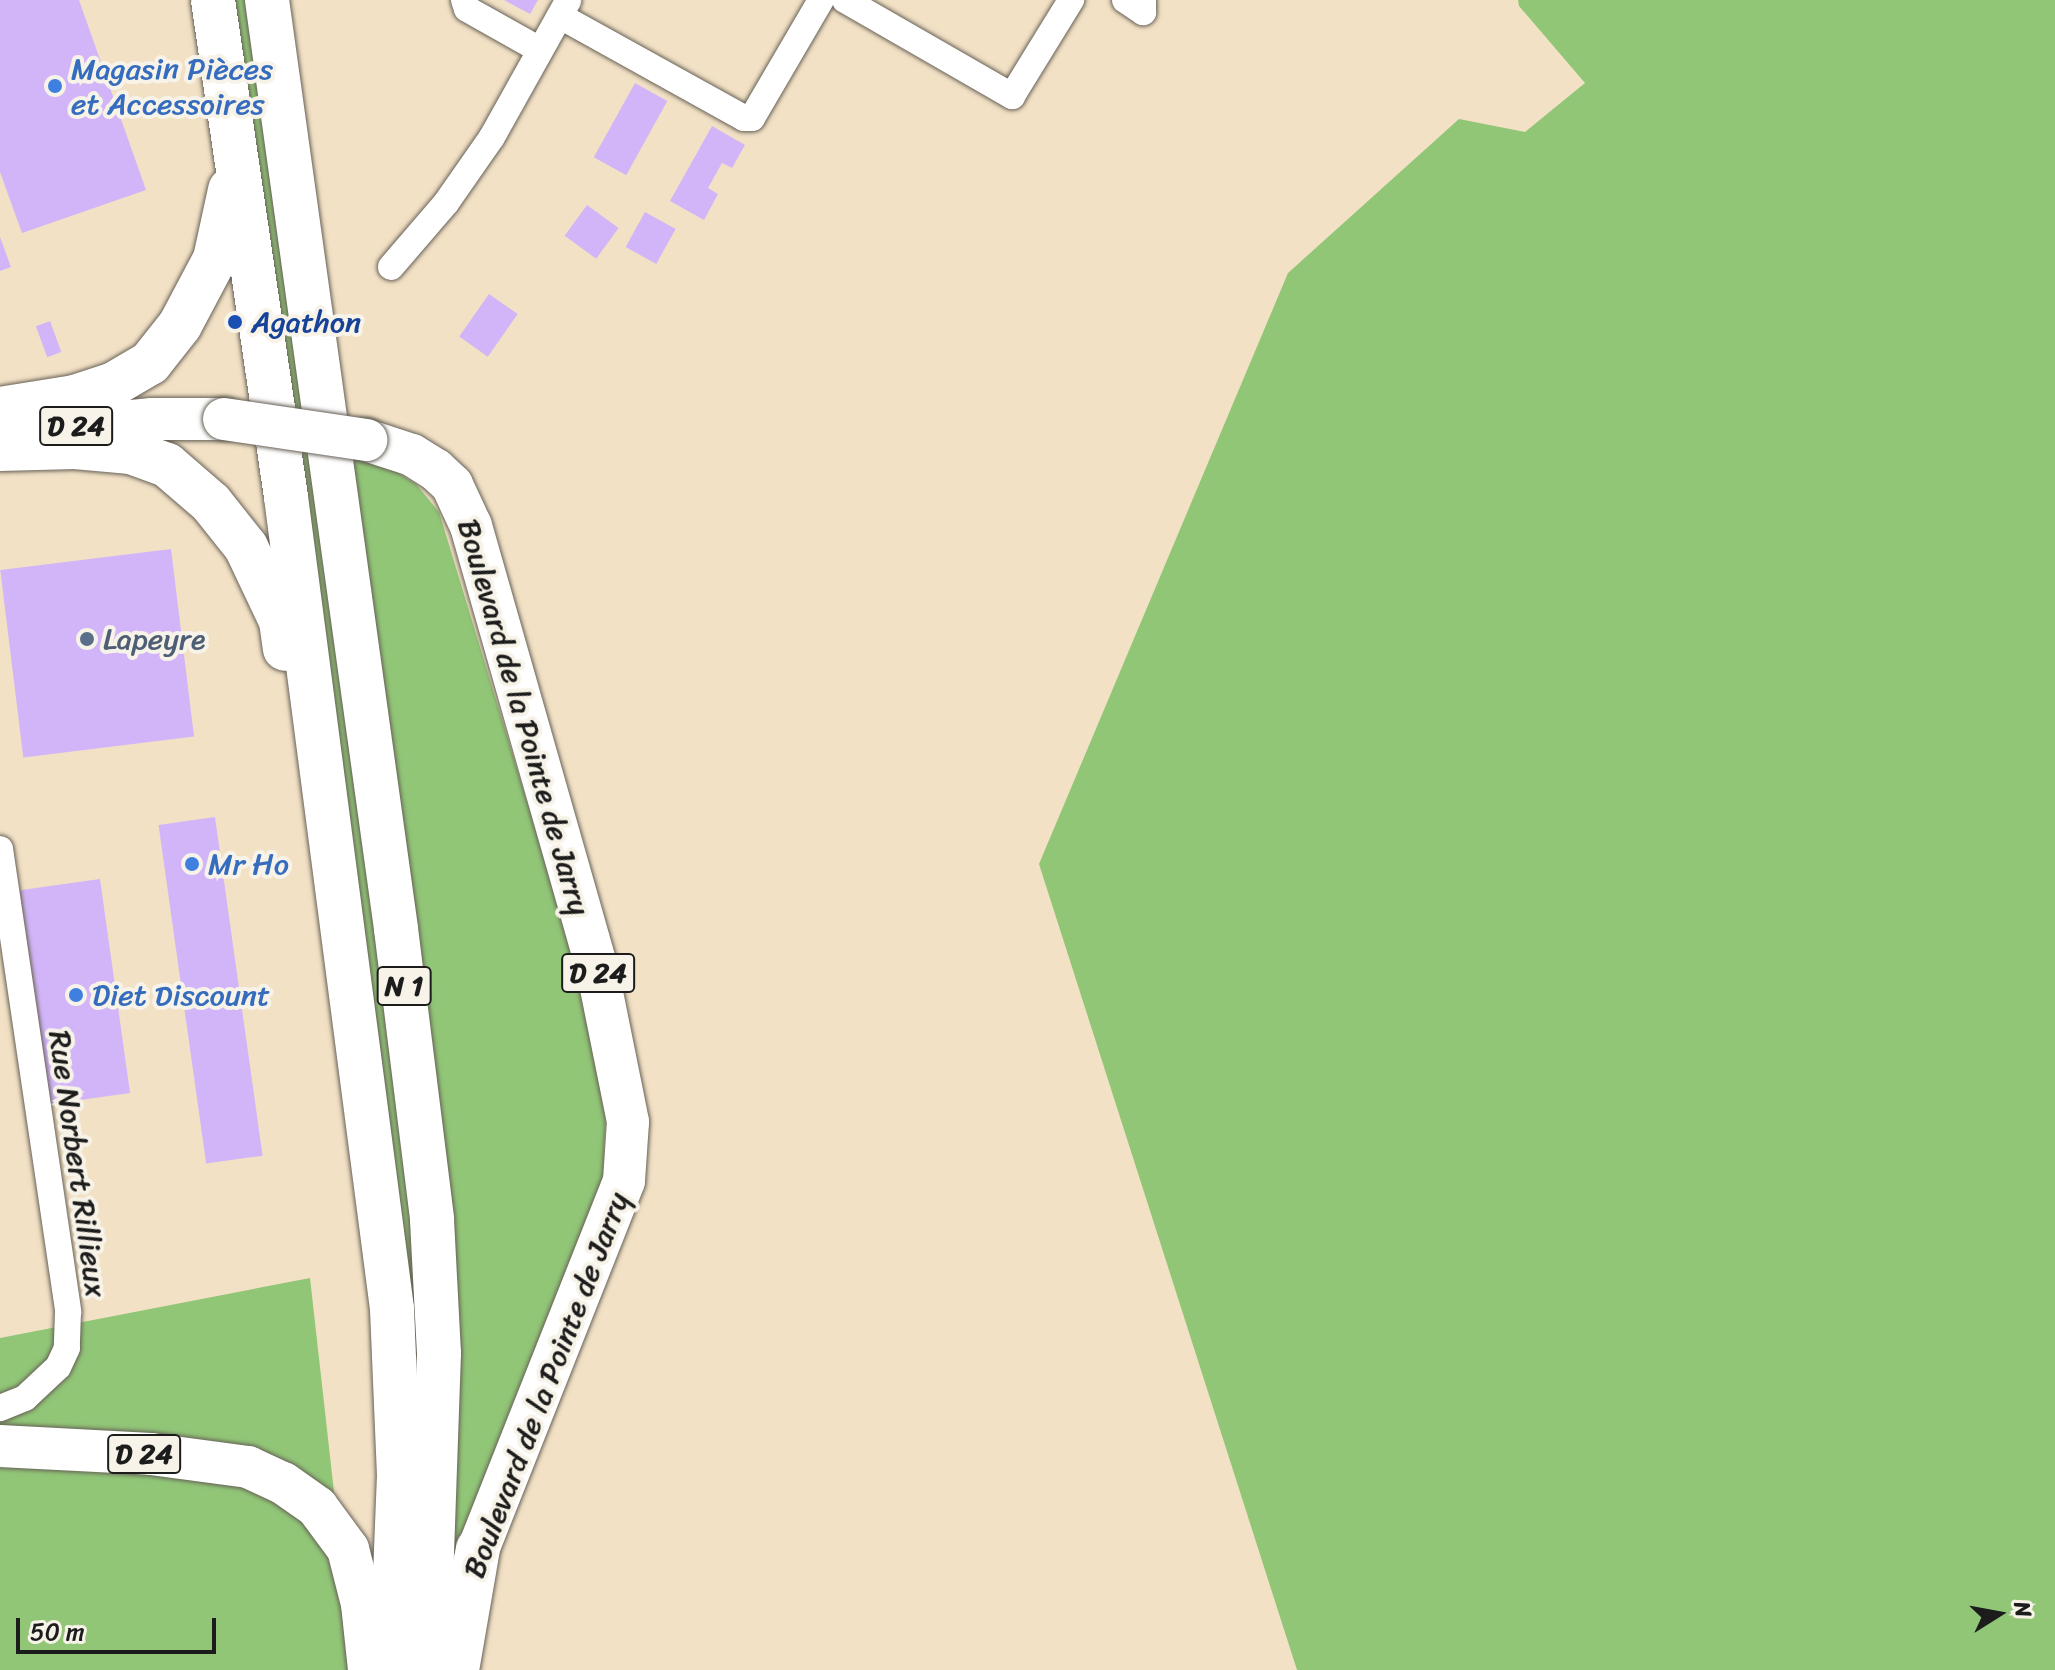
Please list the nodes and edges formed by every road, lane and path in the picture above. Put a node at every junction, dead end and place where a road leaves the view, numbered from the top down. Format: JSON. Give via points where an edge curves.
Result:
{"nodes":[{"id":1,"x":213,"y":0,"type":"edge"},
{"id":2,"x":267,"y":0,"type":"edge"},
{"id":3,"x":464,"y":0,"type":"edge"},
{"id":4,"x":821,"y":0,"type":"edge"},
{"id":5,"x":845,"y":0,"type":"edge"},
{"id":6,"x":1071,"y":0,"type":"edge"},
{"id":7,"x":1125,"y":0,"type":"edge"},
{"id":8,"x":1143,"y":0,"type":"edge"},
{"id":9,"x":564,"y":8,"type":"edge"},
{"id":10,"x":540,"y":50,"type":"junction"},
{"id":11,"x":236,"y":164,"type":"junction"},
{"id":12,"x":391,"y":267,"type":"dead end"},
{"id":13,"x":0,"y":409,"type":"edge"},
{"id":14,"x":0,"y":434,"type":"edge"},
{"id":15,"x":0,"y":449,"type":"edge"},
{"id":16,"x":0,"y":849,"type":"edge"},
{"id":17,"x":352,"y":989,"type":"junction"},
{"id":18,"x":0,"y":1408,"type":"edge"},
{"id":19,"x":0,"y":1446,"type":"edge"},
{"id":20,"x":478,"y":1549,"type":"junction"},
{"id":21,"x":369,"y":1670,"type":"edge"},
{"id":22,"x":391,"y":1670,"type":"edge"},
{"id":23,"x":428,"y":1670,"type":"edge"},
{"id":24,"x":447,"y":1670,"type":"edge"},
{"id":25,"x":457,"y":1670,"type":"edge"}],
"edges":[{"from":1,"to":11,"type":"highway","number":"N 1"},
{"from":2,"to":23,"type":"highway","number":"N 1","via":[[432,1220],[439,1353]]},
{"from":3,"to":10,"type":"street","via":[[467,9]]},
{"from":4,"to":9,"type":"street","via":[[752,118],[744,118]]},
{"from":5,"to":6,"type":"street","via":[[1012,96]]},
{"from":7,"to":8,"type":"street","via":[[1143,12]]},
{"from":9,"to":10,"type":"street"},
{"from":10,"to":12,"type":"street","via":[[492,137],[446,203]]},
{"from":11,"to":13,"type":"highway","via":[[215,259],[180,325],[150,363],[114,384],[75,397]]},
{"from":11,"to":17,"type":"highway","number":"N 1"},
{"from":14,"to":20,"type":"main road","name":"Boulevard de la Pointe de Jarry","number":"D 24","bridge":true,"via":[[152,419],[224,419],[366,440],[412,455],[436,470],[452,485],[471,526],[597,968],[628,1122],[624,1181],[554,1385]]},
{"from":15,"to":17,"type":"highway","via":[[131,452],[167,465],[211,503],[246,547],[281,621],[311,823]]},
{"from":16,"to":18,"type":"street","name":"Rue Norbert Rillieux","via":[[65,1275],[67,1348],[43,1384]]},
{"from":17,"to":22,"type":"highway","number":"N 1","via":[[392,1309],[399,1475]]},
{"from":19,"to":21,"type":"main road","number":"D 24","via":[[248,1467],[283,1483],[317,1507],[348,1549],[362,1604]]},
{"from":20,"to":24,"type":"main road","name":"Boulevard de la Pointe de Jarry","number":"D 24"},
{"from":20,"to":25,"type":"highway"}]}
